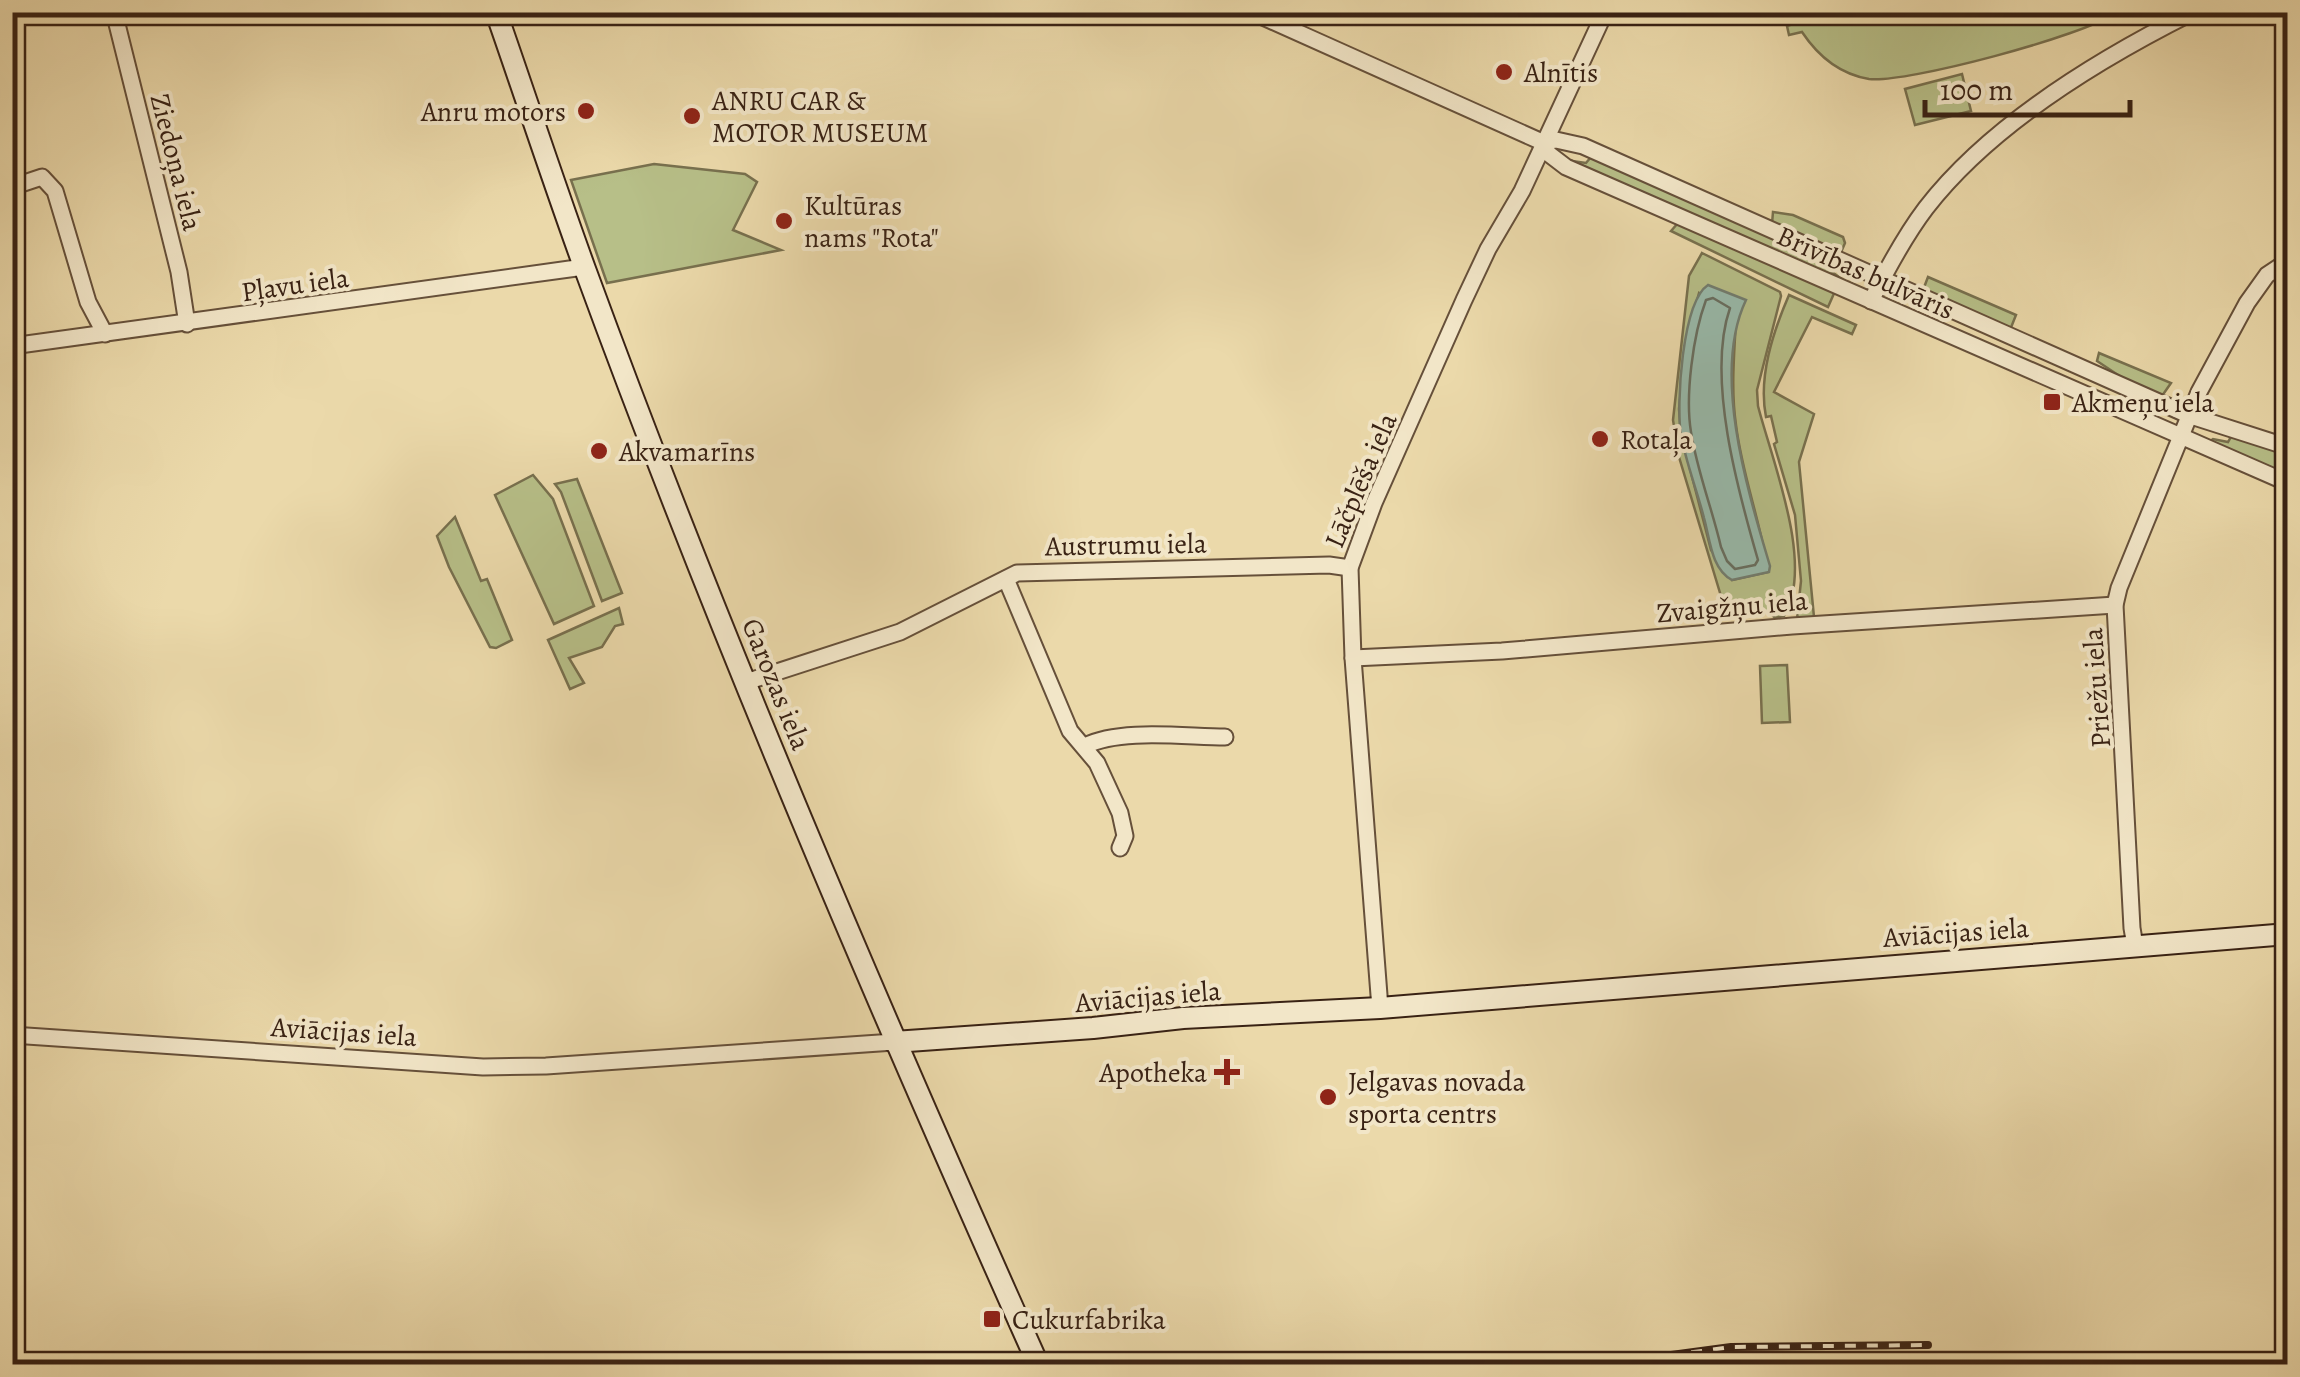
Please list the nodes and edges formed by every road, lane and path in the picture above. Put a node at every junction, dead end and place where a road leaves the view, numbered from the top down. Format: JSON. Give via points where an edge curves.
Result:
{"nodes":[{"id":1,"x":114,"y":12,"type":"edge"},
{"id":2,"x":496,"y":12,"type":"edge"},
{"id":3,"x":1252,"y":12,"type":"edge"},
{"id":4,"x":1605,"y":12,"type":"edge"},
{"id":5,"x":2194,"y":12,"type":"edge"},
{"id":6,"x":1542,"y":142,"type":"junction"},
{"id":7,"x":12,"y":187,"type":"edge"},
{"id":8,"x":2288,"y":261,"type":"edge"},
{"id":9,"x":584,"y":267,"type":"junction"},
{"id":10,"x":1882,"y":280,"type":"junction"},
{"id":11,"x":1871,"y":302,"type":"junction"},
{"id":12,"x":187,"y":324,"type":"junction"},
{"id":13,"x":105,"y":334,"type":"junction"},
{"id":14,"x":12,"y":346,"type":"edge"},
{"id":15,"x":2188,"y":415,"type":"junction"},
{"id":16,"x":2178,"y":437,"type":"junction"},
{"id":17,"x":2288,"y":446,"type":"edge"},
{"id":18,"x":2288,"y":482,"type":"edge"},
{"id":19,"x":1350,"y":568,"type":"junction"},
{"id":20,"x":1006,"y":579,"type":"junction"},
{"id":21,"x":2115,"y":605,"type":"junction"},
{"id":22,"x":1353,"y":658,"type":"junction"},
{"id":23,"x":746,"y":682,"type":"junction"},
{"id":24,"x":1225,"y":737,"type":"dead end"},
{"id":25,"x":1086,"y":746,"type":"junction"},
{"id":26,"x":1120,"y":848,"type":"dead end"},
{"id":27,"x":2288,"y":934,"type":"edge"},
{"id":28,"x":2135,"y":946,"type":"junction"},
{"id":29,"x":1380,"y":1008,"type":"junction"},
{"id":30,"x":12,"y":1035,"type":"edge"},
{"id":31,"x":894,"y":1042,"type":"junction"},
{"id":32,"x":1038,"y":1364,"type":"edge"}],
"edges":[{"from":1,"to":12,"type":"street","name":"Ziedoņa iela"},
{"from":2,"to":9,"type":"main road","name":"Garozas iela"},
{"from":3,"to":6,"type":"street","name":"Brīvības bulvāris"},
{"from":4,"to":6,"type":"street","name":"Lāčplēša iela"},
{"from":5,"to":10,"type":"street","via":[[2098,64],[1969,162],[1927,208]]},
{"from":6,"to":10,"type":"street","name":"Brīvības bulvāris","via":[[1582,146]]},
{"from":6,"to":11,"type":"street","name":"Brīvības bulvāris","via":[[1562,165]]},
{"from":6,"to":19,"type":"street","name":"Lāčplēša iela","via":[[1464,300]]},
{"from":7,"to":13,"type":"street","via":[[42,177],[55,191],[88,302]]},
{"from":8,"to":15,"type":"street","via":[[2266,274],[2247,303]]},
{"from":9,"to":12,"type":"street","name":"Pļavu iela"},
{"from":9,"to":23,"type":"main road","name":"Garozas iela"},
{"from":10,"to":11,"type":"street"},
{"from":10,"to":15,"type":"street","name":"Brīvības bulvāris"},
{"from":11,"to":16,"type":"street","name":"Brīvības bulvāris"},
{"from":12,"to":13,"type":"street","name":"Pļavu iela"},
{"from":13,"to":14,"type":"street","name":"Pļavu iela"},
{"from":15,"to":16,"type":"street"},
{"from":15,"to":17,"type":"street","name":"Brīvības bulvāris"},
{"from":16,"to":18,"type":"street","name":"Brīvības bulvāris"},
{"from":16,"to":21,"type":"street","name":"Priežu iela"},
{"from":19,"to":20,"type":"street","name":"Austrumu iela","via":[[1052,570]]},
{"from":19,"to":22,"type":"street","name":"Lāčplēša iela"},
{"from":20,"to":23,"type":"street","name":"Austrumu iela","via":[[892,635]]},
{"from":20,"to":25,"type":"street","via":[[1070,731]]},
{"from":21,"to":22,"type":"street","name":"Zvaigžņu iela"},
{"from":21,"to":28,"type":"street","name":"Priežu iela"},
{"from":22,"to":29,"type":"street","name":"Lāčplēša iela"},
{"from":23,"to":31,"type":"main road","name":"Garozas iela"},
{"from":24,"to":25,"type":"street","via":[[1120,737]]},
{"from":25,"to":26,"type":"street","via":[[1120,813]]},
{"from":27,"to":28,"type":"main road","name":"Aviācijas iela"},
{"from":28,"to":29,"type":"main road","name":"Aviācijas iela"},
{"from":29,"to":31,"type":"main road","name":"Aviācijas iela"},
{"from":30,"to":31,"type":"street","name":"Aviācijas iela","via":[[500,1067]]},
{"from":31,"to":32,"type":"main road","name":"Garozas iela"}]}
